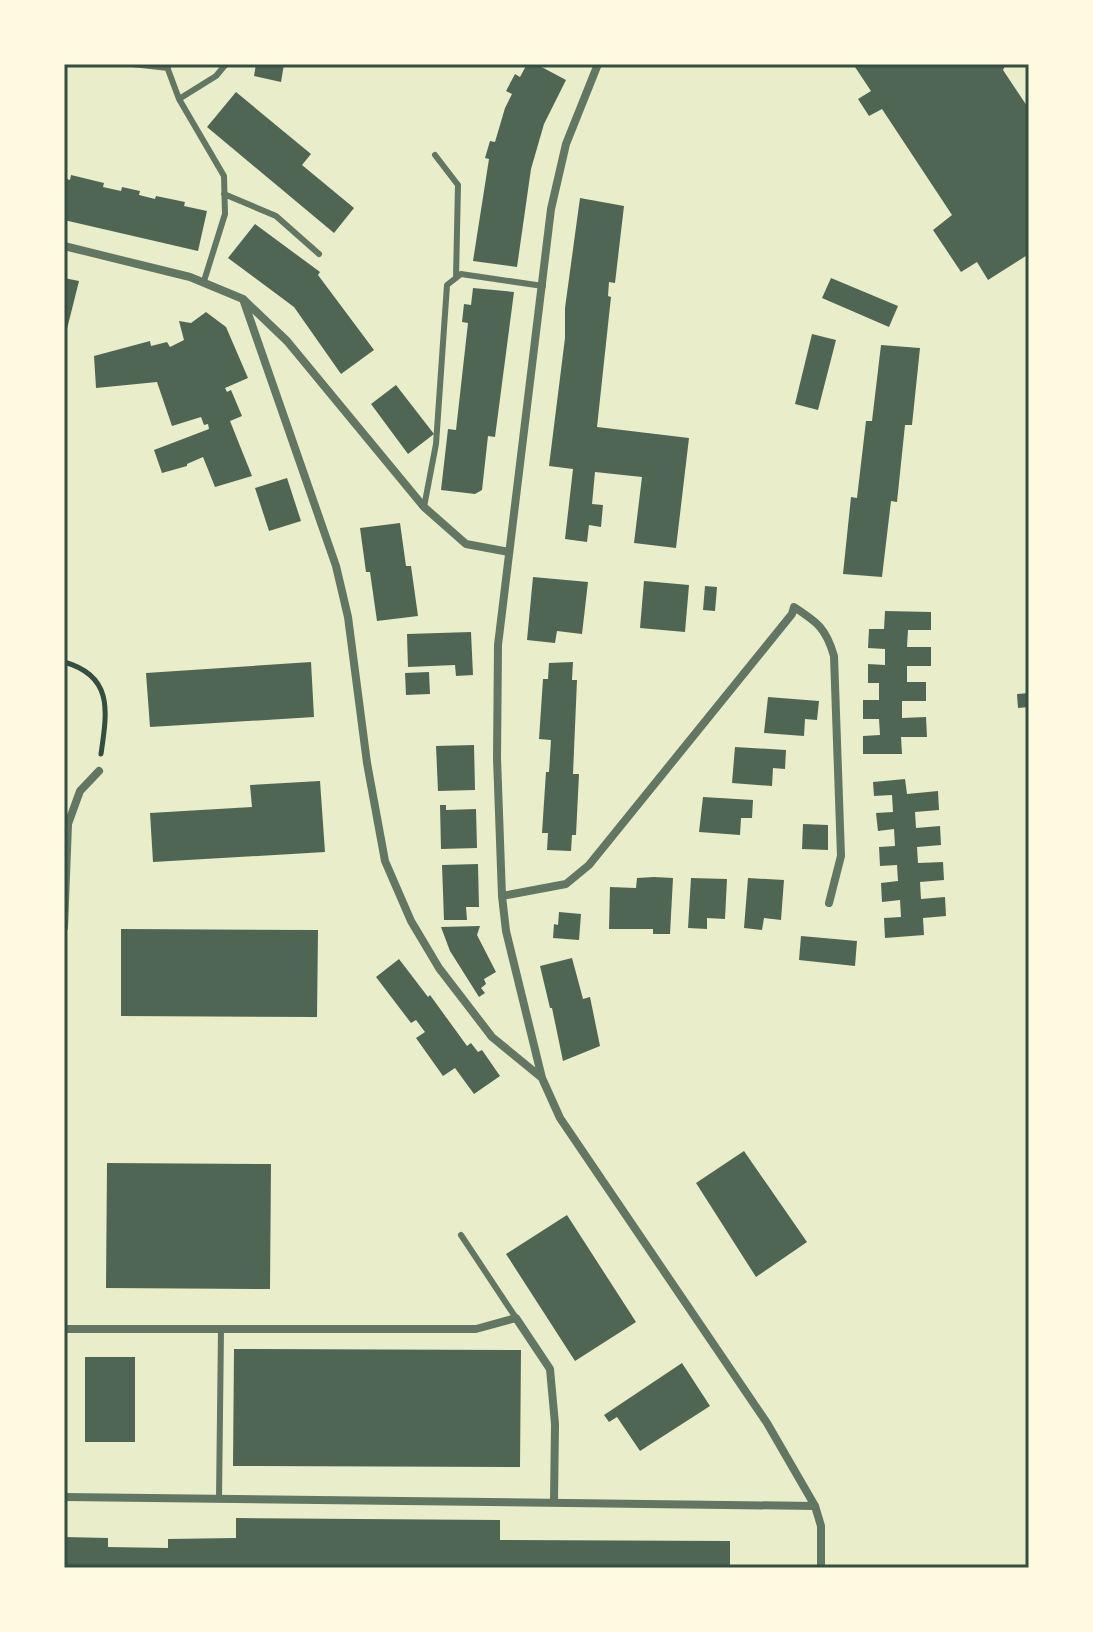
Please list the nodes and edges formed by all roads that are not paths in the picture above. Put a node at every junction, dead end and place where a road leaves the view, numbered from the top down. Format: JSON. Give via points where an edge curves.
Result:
{"nodes":[{"id":1,"x":132,"y":64,"type":"edge"},
{"id":2,"x":226,"y":64,"type":"edge"},
{"id":3,"x":598,"y":64,"type":"edge"},
{"id":4,"x":167,"y":66,"type":"edge"},
{"id":5,"x":179,"y":99,"type":"junction"},
{"id":6,"x":435,"y":155,"type":"dead end"},
{"id":7,"x":224,"y":194,"type":"junction"},
{"id":8,"x":64,"y":246,"type":"edge"},
{"id":9,"x":319,"y":254,"type":"dead end"},
{"id":10,"x":456,"y":278,"type":"junction"},
{"id":11,"x":204,"y":281,"type":"junction"},
{"id":12,"x":543,"y":286,"type":"junction"},
{"id":13,"x":243,"y":299,"type":"junction"},
{"id":14,"x":424,"y":507,"type":"junction"},
{"id":15,"x":509,"y":552,"type":"junction"},
{"id":16,"x":99,"y":771,"type":"road end"},
{"id":17,"x":502,"y":896,"type":"junction"},
{"id":18,"x":829,"y":903,"type":"dead end"},
{"id":19,"x":64,"y":927,"type":"edge"},
{"id":20,"x":542,"y":1078,"type":"junction"},
{"id":21,"x":461,"y":1235,"type":"dead end"},
{"id":22,"x":516,"y":1318,"type":"junction"},
{"id":23,"x":64,"y":1329,"type":"edge"},
{"id":24,"x":221,"y":1329,"type":"junction"},
{"id":25,"x":64,"y":1497,"type":"edge"},
{"id":26,"x":219,"y":1499,"type":"junction"},
{"id":27,"x":554,"y":1502,"type":"junction"},
{"id":28,"x":815,"y":1506,"type":"junction"},
{"id":29,"x":821,"y":1568,"type":"edge"}],
"edges":[{"from":1,"to":4,"type":"lane"},
{"from":2,"to":5,"type":"lane"},
{"from":3,"to":12,"type":"street","via":[[566,144],[551,209]]},
{"from":4,"to":5,"type":"lane"},
{"from":5,"to":7,"type":"lane","via":[[224,176]]},
{"from":6,"to":10,"type":"lane","via":[[458,185]]},
{"from":7,"to":9,"type":"lane","via":[[276,216]]},
{"from":7,"to":11,"type":"lane","via":[[225,214]]},
{"from":8,"to":11,"type":"street"},
{"from":10,"to":12,"type":"lane","via":[[461,274]]},
{"from":10,"to":14,"type":"lane","via":[[447,285],[436,444]]},
{"from":11,"to":13,"type":"street"},
{"from":12,"to":15,"type":"street"},
{"from":13,"to":14,"type":"street","via":[[287,341]]},
{"from":13,"to":20,"type":"street","via":[[336,566],[385,861],[439,968],[492,1037]]},
{"from":14,"to":15,"type":"street","via":[[466,544]]},
{"from":15,"to":17,"type":"street","via":[[498,645]]},
{"from":16,"to":19,"type":"street","via":[[80,791],[68,824]]},
{"from":17,"to":18,"type":"street","via":[[566,884],[589,865],[794,607],[819,623],[834,656],[841,856]]},
{"from":17,"to":20,"type":"street"},
{"from":20,"to":28,"type":"street","via":[[560,1118],[767,1423]]},
{"from":21,"to":22,"type":"lane"},
{"from":22,"to":24,"type":"street","via":[[476,1329]]},
{"from":22,"to":27,"type":"street","via":[[550,1369]]},
{"from":23,"to":24,"type":"street"},
{"from":24,"to":26,"type":"lane"},
{"from":25,"to":26,"type":"street"},
{"from":26,"to":27,"type":"street"},
{"from":27,"to":28,"type":"street"},
{"from":28,"to":29,"type":"street","via":[[821,1526]]}]}
